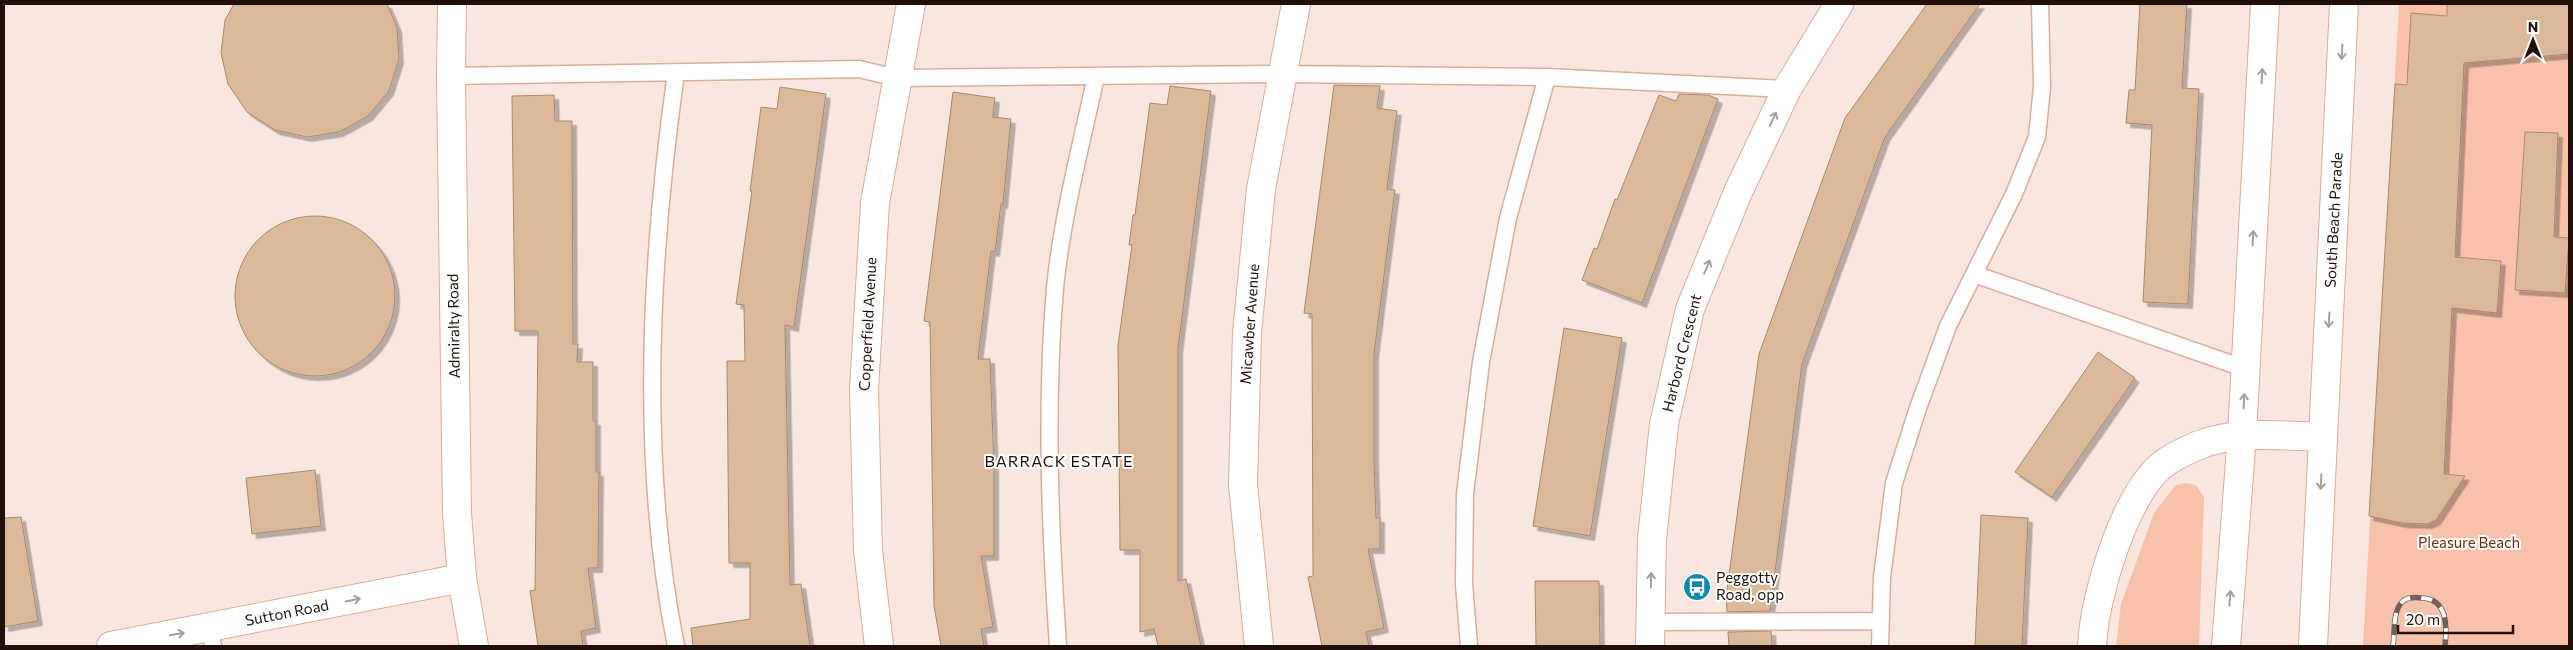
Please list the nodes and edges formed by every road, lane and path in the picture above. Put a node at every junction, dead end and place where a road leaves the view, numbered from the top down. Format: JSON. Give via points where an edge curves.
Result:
{"nodes":[{"id":1,"x":452,"y":4,"type":"edge"},
{"id":2,"x":911,"y":4,"type":"edge"},
{"id":3,"x":1296,"y":4,"type":"edge"},
{"id":4,"x":1839,"y":4,"type":"edge"},
{"id":5,"x":2040,"y":4,"type":"edge"},
{"id":6,"x":2266,"y":4,"type":"edge"},
{"id":7,"x":2344,"y":4,"type":"edge"},
{"id":8,"x":676,"y":73,"type":"junction"},
{"id":9,"x":1284,"y":74,"type":"junction"},
{"id":10,"x":451,"y":76,"type":"junction"},
{"id":11,"x":1096,"y":76,"type":"junction"},
{"id":12,"x":1547,"y":77,"type":"junction"},
{"id":13,"x":897,"y":78,"type":"junction"},
{"id":14,"x":1787,"y":89,"type":"junction"},
{"id":15,"x":1974,"y":274,"type":"junction"},
{"id":16,"x":2246,"y":369,"type":"junction"},
{"id":17,"x":2242,"y":435,"type":"junction"},
{"id":18,"x":2323,"y":437,"type":"junction"},
{"id":19,"x":462,"y":578,"type":"junction"},
{"id":20,"x":1880,"y":621,"type":"junction"},
{"id":21,"x":1650,"y":634,"type":"edge"},
{"id":22,"x":211,"y":637,"type":"edge"},
{"id":23,"x":112,"y":646,"type":"edge"},
{"id":24,"x":474,"y":646,"type":"edge"},
{"id":25,"x":676,"y":646,"type":"edge"},
{"id":26,"x":879,"y":646,"type":"edge"},
{"id":27,"x":1058,"y":646,"type":"edge"},
{"id":28,"x":1259,"y":646,"type":"edge"},
{"id":29,"x":1470,"y":646,"type":"edge"},
{"id":30,"x":1880,"y":646,"type":"edge"},
{"id":31,"x":2092,"y":646,"type":"edge"},
{"id":32,"x":2226,"y":646,"type":"edge"},
{"id":33,"x":2313,"y":646,"type":"edge"}],
"edges":[{"from":1,"to":10,"type":"street","name":"Admiralty Road"},
{"from":2,"to":13,"type":"street","name":"Copperfield Avenue"},
{"from":3,"to":9,"type":"street","name":"Micawber Avenue"},
{"from":4,"to":14,"type":"street","name":"Harbord Crescent"},
{"from":5,"to":15,"type":"lane","via":[[2042,87],[2037,137],[2014,194]]},
{"from":16,"to":6,"type":"street","one_way":true},
{"from":7,"to":18,"type":"street","name":"South Beach Parade","one_way":true},
{"from":8,"to":10,"type":"lane"},
{"from":8,"to":13,"type":"lane","via":[[859,69]]},
{"from":8,"to":25,"type":"lane","via":[[663,168],[653,332],[660,531]]},
{"from":9,"to":11,"type":"lane"},
{"from":9,"to":12,"type":"lane"},
{"from":9,"to":28,"type":"street","name":"Micawber Avenue","via":[[1261,189],[1247,333],[1243,485]]},
{"from":10,"to":19,"type":"street","name":"Admiralty Road","via":[[457,513]]},
{"from":11,"to":13,"type":"lane"},
{"from":11,"to":27,"type":"lane","via":[[1055,287],[1050,402],[1053,570]]},
{"from":12,"to":14,"type":"lane"},
{"from":12,"to":29,"type":"lane","via":[[1508,218],[1481,362],[1465,494],[1464,584]]},
{"from":13,"to":26,"type":"street","name":"Copperfield Avenue","via":[[875,203],[864,390],[868,550]]},
{"from":21,"to":14,"type":"street","name":"Harbord Crescent","one_way":true,"via":[[1652,539],[1664,424],[1690,309],[1738,192]]},
{"from":15,"to":16,"type":"lane"},
{"from":15,"to":20,"type":"lane","via":[[1948,326],[1894,483]]},
{"from":17,"to":16,"type":"street","one_way":true},
{"from":17,"to":18,"type":"street"},
{"from":17,"to":31,"type":"street","via":[[2199,445],[2162,465],[2139,493],[2115,546],[2093,627]]},
{"from":32,"to":17,"type":"street","one_way":true},
{"from":18,"to":33,"type":"street","name":"South Beach Parade","one_way":true},
{"from":22,"to":19,"type":"street","name":"Sutton Road","one_way":true},
{"from":19,"to":24,"type":"street","name":"Admiralty Road"},
{"from":20,"to":21,"type":"lane"},
{"from":20,"to":30,"type":"lane"},
{"from":23,"to":22,"type":"street","name":"Sutton Road","one_way":true}]}
